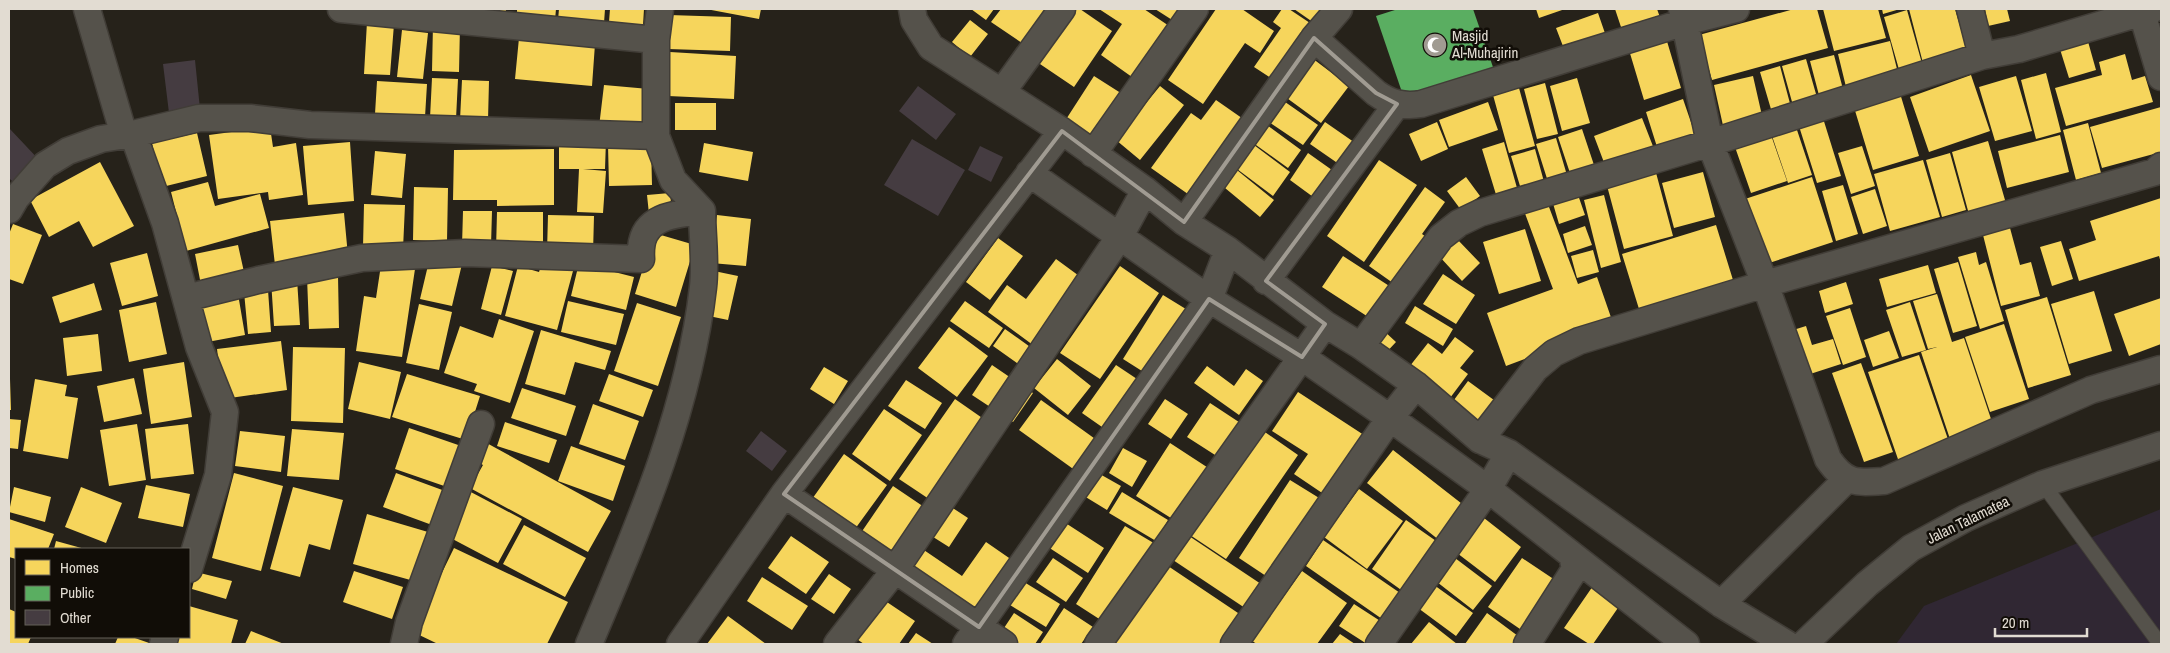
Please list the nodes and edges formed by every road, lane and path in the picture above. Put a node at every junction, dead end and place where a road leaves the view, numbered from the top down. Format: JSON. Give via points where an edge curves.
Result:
{"nodes":[{"id":1,"x":87,"y":9,"type":"edge"},
{"id":2,"x":341,"y":9,"type":"edge"},
{"id":3,"x":660,"y":9,"type":"edge"},
{"id":4,"x":912,"y":9,"type":"edge"},
{"id":5,"x":1062,"y":9,"type":"edge"},
{"id":6,"x":1195,"y":9,"type":"edge"},
{"id":7,"x":1339,"y":9,"type":"edge"},
{"id":8,"x":1736,"y":9,"type":"edge"},
{"id":9,"x":1970,"y":9,"type":"edge"},
{"id":10,"x":2148,"y":11,"type":"edge"},
{"id":11,"x":1684,"y":15,"type":"edge"},
{"id":12,"x":1314,"y":38,"type":"junction"},
{"id":13,"x":656,"y":40,"type":"junction"},
{"id":14,"x":1982,"y":56,"type":"junction"},
{"id":15,"x":2161,"y":77,"type":"edge"},
{"id":16,"x":1002,"y":92,"type":"junction"},
{"id":17,"x":1398,"y":104,"type":"junction"},
{"id":18,"x":1062,"y":131,"type":"junction"},
{"id":19,"x":128,"y":135,"type":"junction"},
{"id":20,"x":656,"y":136,"type":"junction"},
{"id":21,"x":1710,"y":143,"type":"junction"},
{"id":22,"x":1093,"y":154,"type":"junction"},
{"id":23,"x":2161,"y":166,"type":"edge"},
{"id":24,"x":1029,"y":173,"type":"junction"},
{"id":25,"x":1144,"y":190,"type":"junction"},
{"id":26,"x":9,"y":210,"type":"edge"},
{"id":27,"x":702,"y":211,"type":"junction"},
{"id":28,"x":1184,"y":222,"type":"junction"},
{"id":29,"x":1120,"y":236,"type":"junction"},
{"id":30,"x":1228,"y":250,"type":"junction"},
{"id":31,"x":1266,"y":281,"type":"junction"},
{"id":32,"x":1765,"y":284,"type":"junction"},
{"id":33,"x":186,"y":298,"type":"junction"},
{"id":34,"x":1209,"y":299,"type":"junction"},
{"id":35,"x":1325,"y":324,"type":"junction"},
{"id":36,"x":1361,"y":346,"type":"junction"},
{"id":37,"x":1302,"y":357,"type":"junction"},
{"id":38,"x":2161,"y":368,"type":"edge"},
{"id":39,"x":1416,"y":385,"type":"junction"},
{"id":40,"x":1390,"y":418,"type":"junction"},
{"id":41,"x":481,"y":424,"type":"dead end"},
{"id":42,"x":1480,"y":440,"type":"junction"},
{"id":43,"x":2161,"y":444,"type":"edge"},
{"id":44,"x":1509,"y":452,"type":"junction"},
{"id":45,"x":1846,"y":480,"type":"junction"},
{"id":46,"x":2043,"y":484,"type":"junction"},
{"id":47,"x":1488,"y":489,"type":"junction"},
{"id":48,"x":784,"y":494,"type":"junction"},
{"id":49,"x":1572,"y":555,"type":"junction"},
{"id":50,"x":190,"y":566,"type":"edge"},
{"id":51,"x":895,"y":570,"type":"junction"},
{"id":52,"x":1721,"y":604,"type":"junction"},
{"id":53,"x":972,"y":636,"type":"edge"},
{"id":54,"x":404,"y":644,"type":"edge"},
{"id":55,"x":589,"y":644,"type":"edge"},
{"id":56,"x":680,"y":644,"type":"edge"},
{"id":57,"x":837,"y":644,"type":"edge"},
{"id":58,"x":1004,"y":644,"type":"edge"},
{"id":59,"x":1098,"y":644,"type":"edge"},
{"id":60,"x":1234,"y":644,"type":"edge"},
{"id":61,"x":1379,"y":644,"type":"edge"},
{"id":62,"x":1527,"y":644,"type":"edge"},
{"id":63,"x":1686,"y":644,"type":"edge"},
{"id":64,"x":1787,"y":644,"type":"edge"},
{"id":65,"x":1804,"y":644,"type":"edge"},
{"id":66,"x":2160,"y":644,"type":"edge"}],
"edges":[{"from":1,"to":19,"type":"street"},
{"from":2,"to":13,"type":"street"},
{"from":3,"to":13,"type":"street"},
{"from":4,"to":16,"type":"street","via":[[917,26],[931,47]]},
{"from":5,"to":16,"type":"street"},
{"from":6,"to":22,"type":"street"},
{"from":7,"to":12,"type":"street"},
{"from":8,"to":11,"type":"street"},
{"from":9,"to":14,"type":"street"},
{"from":10,"to":14,"type":"street","via":[[2020,49]]},
{"from":10,"to":15,"type":"street"},
{"from":11,"to":17,"type":"street","via":[[1421,104]]},
{"from":11,"to":21,"type":"street"},
{"from":12,"to":17,"type":"street","via":[[1376,94]]},
{"from":12,"to":28,"type":"street"},
{"from":13,"to":20,"type":"street"},
{"from":14,"to":21,"type":"street"},
{"from":16,"to":18,"type":"street"},
{"from":17,"to":31,"type":"street"},
{"from":18,"to":22,"type":"street"},
{"from":18,"to":24,"type":"street"},
{"from":19,"to":20,"type":"street","via":[[199,118],[233,118],[310,125]]},
{"from":19,"to":26,"type":"street","via":[[100,139],[68,151],[45,165]]},
{"from":19,"to":33,"type":"street","via":[[165,223]]},
{"from":20,"to":27,"type":"street","via":[[673,180]]},
{"from":21,"to":32,"type":"street"},
{"from":21,"to":36,"type":"street","via":[[1480,213],[1459,223],[1442,237]]},
{"from":22,"to":25,"type":"street"},
{"from":23,"to":32,"type":"street","via":[[2155,172]]},
{"from":24,"to":29,"type":"street"},
{"from":24,"to":48,"type":"street"},
{"from":25,"to":28,"type":"street"},
{"from":25,"to":29,"type":"street"},
{"from":27,"to":33,"type":"street","via":[[673,215],[656,222],[642,238],[641,259],[465,252],[362,258]]},
{"from":27,"to":55,"type":"street","via":[[704,285],[690,369],[657,473]]},
{"from":28,"to":30,"type":"street"},
{"from":29,"to":34,"type":"street"},
{"from":29,"to":51,"type":"street"},
{"from":30,"to":31,"type":"street"},
{"from":30,"to":34,"type":"street"},
{"from":31,"to":35,"type":"street"},
{"from":32,"to":42,"type":"street","via":[[1579,341],[1554,353],[1535,369]]},
{"from":32,"to":45,"type":"street","via":[[1828,459]]},
{"from":33,"to":50,"type":"street","via":[[199,348],[224,412],[218,475]]},
{"from":34,"to":37,"type":"street"},
{"from":34,"to":53,"type":"street"},
{"from":35,"to":36,"type":"street"},
{"from":35,"to":37,"type":"street"},
{"from":36,"to":39,"type":"street"},
{"from":37,"to":40,"type":"street"},
{"from":37,"to":59,"type":"street"},
{"from":38,"to":45,"type":"street","via":[[2091,390],[1884,481],[1863,483]]},
{"from":39,"to":40,"type":"street"},
{"from":39,"to":42,"type":"street"},
{"from":40,"to":47,"type":"street"},
{"from":40,"to":60,"type":"street"},
{"from":41,"to":54,"type":"street","via":[[409,622]]},
{"from":42,"to":44,"type":"street"},
{"from":43,"to":46,"type":"street","name":"Jalan Talamatea"},
{"from":44,"to":47,"type":"street"},
{"from":44,"to":52,"type":"street"},
{"from":45,"to":52,"type":"street"},
{"from":46,"to":65,"type":"street","name":"Jalan Talamatea","via":[[1966,518],[1911,548],[1867,584]]},
{"from":46,"to":66,"type":"lane"},
{"from":47,"to":49,"type":"street"},
{"from":47,"to":61,"type":"street"},
{"from":48,"to":51,"type":"street"},
{"from":48,"to":56,"type":"street"},
{"from":49,"to":62,"type":"street","via":[[1575,569]]},
{"from":49,"to":63,"type":"street"},
{"from":51,"to":53,"type":"street"},
{"from":51,"to":57,"type":"street"},
{"from":52,"to":64,"type":"street"},
{"from":53,"to":58,"type":"street"}]}
